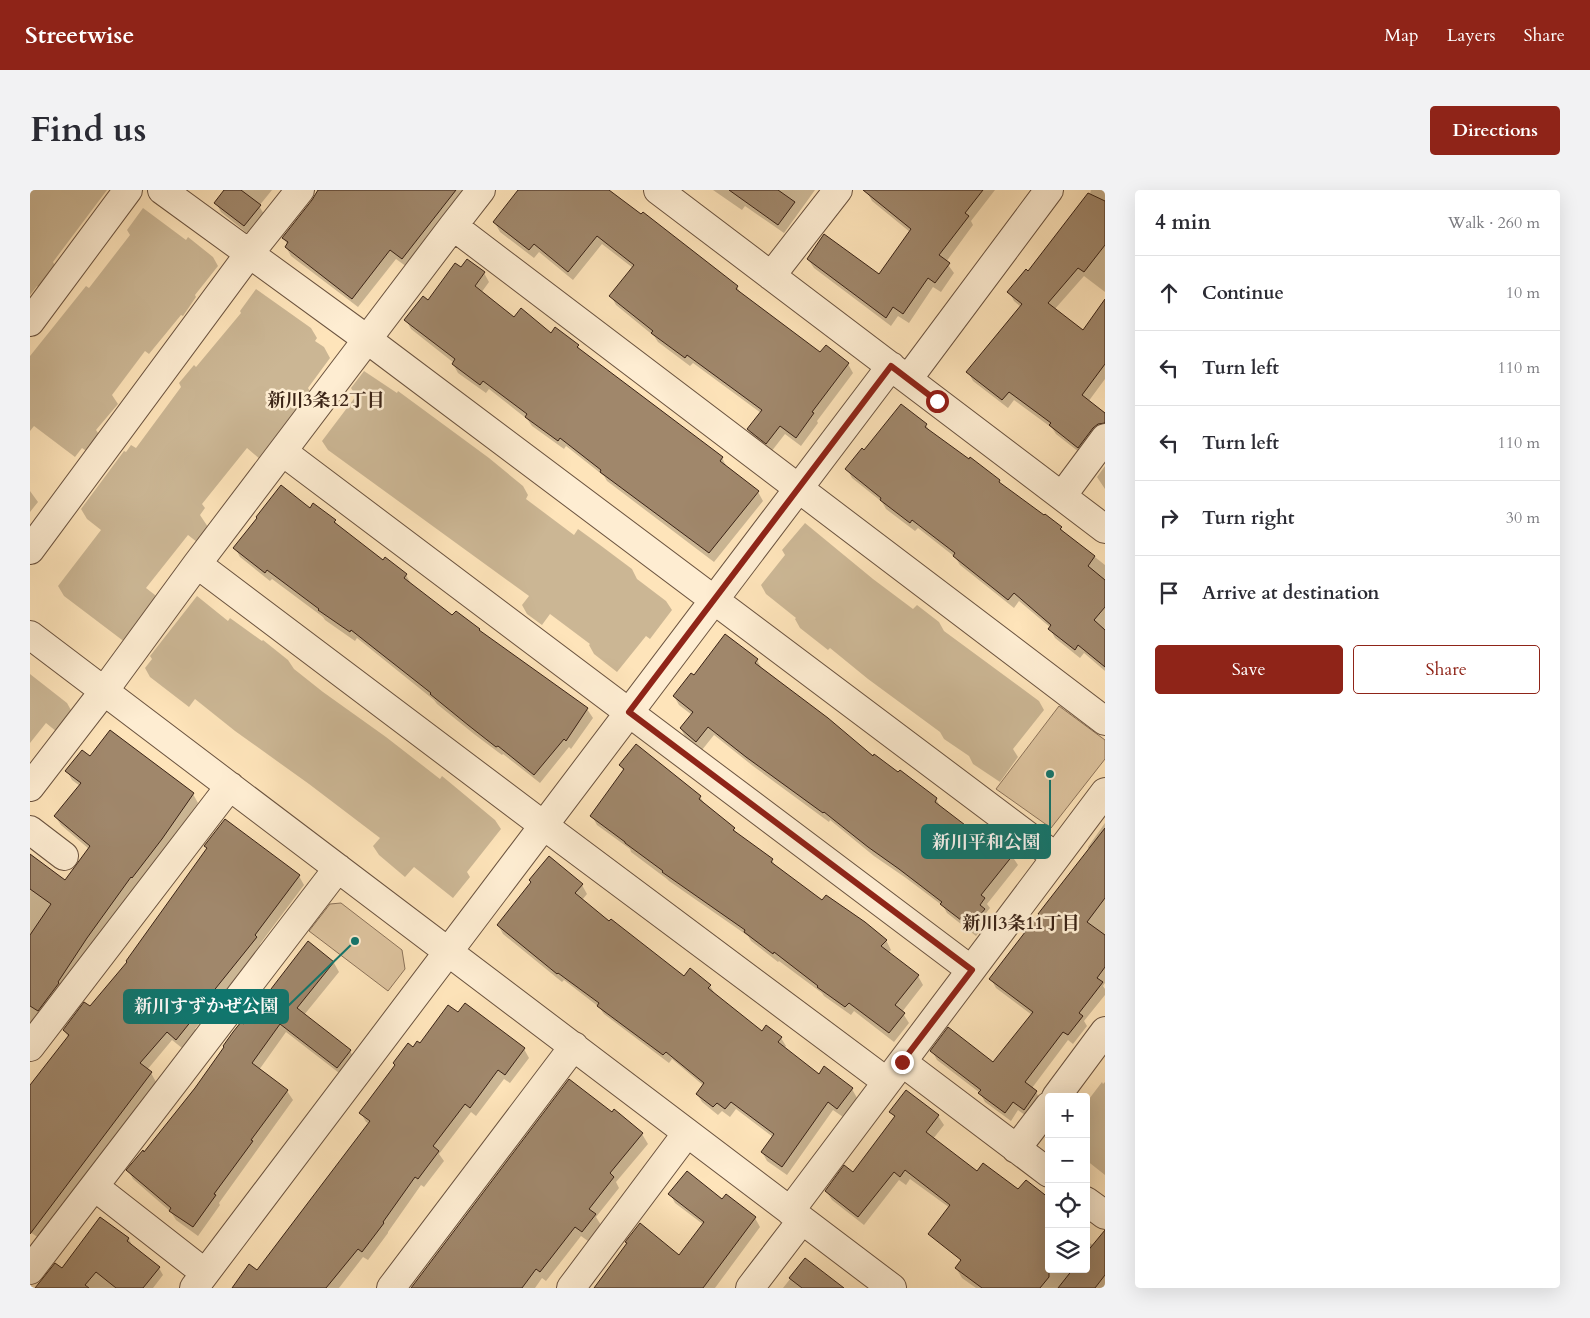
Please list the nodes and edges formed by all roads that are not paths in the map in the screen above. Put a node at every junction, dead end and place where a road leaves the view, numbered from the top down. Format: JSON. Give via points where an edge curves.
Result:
{"nodes":[{"id":1,"x":128,"y":190,"type":"edge"},
{"id":2,"x":162,"y":190,"type":"edge"},
{"id":3,"x":300,"y":190,"type":"edge"},
{"id":4,"x":482,"y":190,"type":"edge"},
{"id":5,"x":658,"y":190,"type":"edge"},
{"id":6,"x":838,"y":190,"type":"edge"},
{"id":7,"x":1049,"y":190,"type":"edge"},
{"id":8,"x":453,"y":226,"type":"junction"},
{"id":9,"x":250,"y":254,"type":"junction"},
{"id":10,"x":771,"y":276,"type":"junction"},
{"id":11,"x":30,"y":322,"type":"edge"},
{"id":12,"x":368,"y":340,"type":"junction"},
{"id":13,"x":899,"y":372,"type":"junction"},
{"id":14,"x":1105,"y":438,"type":"edge"},
{"id":15,"x":283,"y":452,"type":"junction"},
{"id":16,"x":799,"y":488,"type":"junction"},
{"id":17,"x":1062,"y":496,"type":"junction"},
{"id":18,"x":1105,"y":529,"type":"edge"},
{"id":19,"x":30,"y":550,"type":"edge"},
{"id":20,"x":198,"y":564,"type":"junction"},
{"id":21,"x":713,"y":600,"type":"junction"},
{"id":22,"x":30,"y":635,"type":"edge"},
{"id":23,"x":104,"y":692,"type":"junction"},
{"id":24,"x":629,"y":712,"type":"junction"},
{"id":25,"x":1105,"y":721,"type":"edge"},
{"id":26,"x":230,"y":786,"type":"junction"},
{"id":27,"x":30,"y":787,"type":"edge"},
{"id":28,"x":1105,"y":792,"type":"edge"},
{"id":29,"x":543,"y":825,"type":"junction"},
{"id":30,"x":30,"y":830,"type":"edge"},
{"id":31,"x":64,"y":856,"type":"dead end"},
{"id":32,"x":1056,"y":857,"type":"junction"},
{"id":33,"x":338,"y":868,"type":"junction"},
{"id":34,"x":448,"y":951,"type":"junction"},
{"id":35,"x":972,"y":970,"type":"junction"},
{"id":36,"x":1105,"y":1031,"type":"edge"},
{"id":37,"x":574,"y":1046,"type":"junction"},
{"id":38,"x":30,"y":1047,"type":"edge"},
{"id":39,"x":895,"y":1072,"type":"junction"},
{"id":40,"x":1059,"y":1093,"type":"edge"},
{"id":41,"x":1045,"y":1111,"type":"edge"},
{"id":42,"x":687,"y":1132,"type":"junction"},
{"id":43,"x":1016,"y":1149,"type":"junction"},
{"id":44,"x":1045,"y":1170,"type":"edge"},
{"id":45,"x":95,"y":1187,"type":"junction"},
{"id":46,"x":1090,"y":1204,"type":"edge"},
{"id":47,"x":1105,"y":1215,"type":"edge"},
{"id":48,"x":796,"y":1216,"type":"junction"},
{"id":49,"x":30,"y":1270,"type":"edge"},
{"id":50,"x":200,"y":1280,"type":"edge"},
{"id":51,"x":391,"y":1288,"type":"edge"},
{"id":52,"x":571,"y":1288,"type":"edge"},
{"id":53,"x":750,"y":1288,"type":"edge"},
{"id":54,"x":892,"y":1288,"type":"edge"}],
"edges":[{"from":1,"to":11,"type":"street"},
{"from":2,"to":9,"type":"street"},
{"from":3,"to":9,"type":"street"},
{"from":4,"to":8,"type":"street"},
{"from":5,"to":10,"type":"street"},
{"from":6,"to":10,"type":"street"},
{"from":7,"to":13,"type":"street"},
{"from":8,"to":12,"type":"street"},
{"from":8,"to":16,"type":"street"},
{"from":9,"to":12,"type":"street"},
{"from":9,"to":19,"type":"street"},
{"from":10,"to":13,"type":"street"},
{"from":12,"to":15,"type":"street"},
{"from":12,"to":21,"type":"street"},
{"from":13,"to":16,"type":"street"},
{"from":13,"to":17,"type":"street"},
{"from":14,"to":17,"type":"street"},
{"from":15,"to":20,"type":"street"},
{"from":15,"to":24,"type":"street"},
{"from":16,"to":21,"type":"street"},
{"from":16,"to":25,"type":"street"},
{"from":17,"to":18,"type":"street"},
{"from":20,"to":23,"type":"street"},
{"from":20,"to":29,"type":"street"},
{"from":21,"to":24,"type":"street"},
{"from":21,"to":32,"type":"street"},
{"from":22,"to":23,"type":"street"},
{"from":23,"to":26,"type":"street"},
{"from":23,"to":27,"type":"street"},
{"from":24,"to":29,"type":"street"},
{"from":24,"to":35,"type":"street"},
{"from":26,"to":33,"type":"street"},
{"from":26,"to":38,"type":"street"},
{"from":28,"to":32,"type":"street"},
{"from":29,"to":34,"type":"street"},
{"from":29,"to":39,"type":"street"},
{"from":30,"to":31,"type":"street"},
{"from":32,"to":35,"type":"street"},
{"from":33,"to":34,"type":"street"},
{"from":33,"to":45,"type":"street"},
{"from":34,"to":37,"type":"street"},
{"from":34,"to":50,"type":"street"},
{"from":35,"to":39,"type":"street"},
{"from":36,"to":40,"type":"street"},
{"from":37,"to":42,"type":"street"},
{"from":37,"to":51,"type":"street"},
{"from":39,"to":43,"type":"street"},
{"from":39,"to":48,"type":"street"},
{"from":41,"to":43,"type":"street"},
{"from":42,"to":48,"type":"street"},
{"from":42,"to":52,"type":"street"},
{"from":43,"to":44,"type":"street"},
{"from":45,"to":49,"type":"street"},
{"from":45,"to":50,"type":"street"},
{"from":46,"to":47,"type":"street"},
{"from":48,"to":53,"type":"street"},
{"from":48,"to":54,"type":"street"}]}
